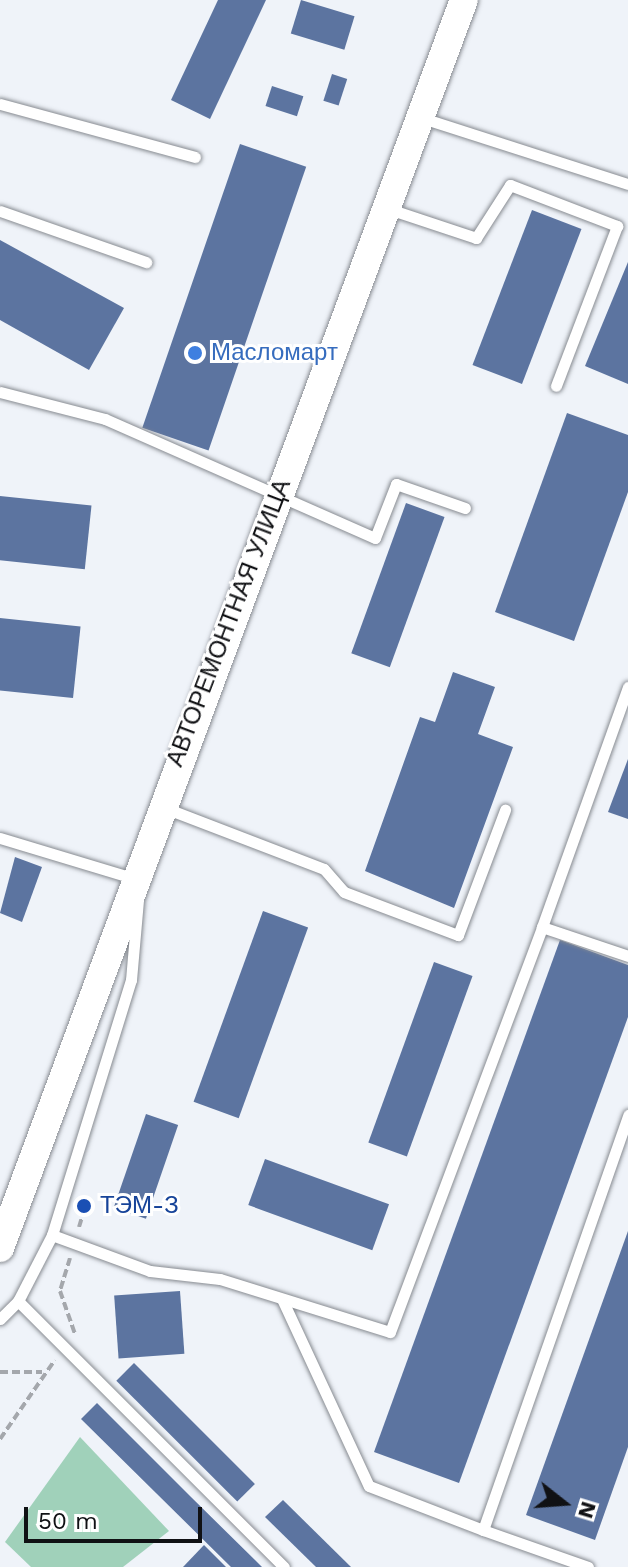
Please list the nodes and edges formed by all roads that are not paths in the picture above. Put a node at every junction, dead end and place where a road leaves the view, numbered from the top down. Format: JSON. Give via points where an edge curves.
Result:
{"nodes":[{"id":1,"x":464,"y":0,"type":"edge"},
{"id":2,"x":0,"y":104,"type":"edge"},
{"id":3,"x":419,"y":116,"type":"junction"},
{"id":4,"x":195,"y":157,"type":"dead end"},
{"id":5,"x":628,"y":184,"type":"edge"},
{"id":6,"x":384,"y":207,"type":"junction"},
{"id":7,"x":0,"y":211,"type":"edge"},
{"id":8,"x":146,"y":262,"type":"dead end"},
{"id":9,"x":556,"y":386,"type":"dead end"},
{"id":10,"x":0,"y":392,"type":"edge"},
{"id":11,"x":278,"y":492,"type":"junction"},
{"id":12,"x":465,"y":508,"type":"dead end"},
{"id":13,"x":628,"y":687,"type":"edge"},
{"id":14,"x":160,"y":806,"type":"junction"},
{"id":15,"x":505,"y":810,"type":"dead end"},
{"id":16,"x":0,"y":838,"type":"edge"},
{"id":17,"x":135,"y":877,"type":"junction"},
{"id":18,"x":542,"y":927,"type":"junction"},
{"id":19,"x":628,"y":956,"type":"edge"},
{"id":20,"x":628,"y":1115,"type":"edge"},
{"id":21,"x":52,"y":1235,"type":"junction"},
{"id":22,"x":0,"y":1248,"type":"edge"},
{"id":23,"x":282,"y":1299,"type":"junction"},
{"id":24,"x":18,"y":1301,"type":"junction"},
{"id":25,"x":0,"y":1319,"type":"edge"},
{"id":26,"x":483,"y":1530,"type":"junction"},
{"id":27,"x":284,"y":1567,"type":"edge"},
{"id":28,"x":588,"y":1567,"type":"edge"}],
"edges":[{"from":1,"to":3,"type":"street","name":"АВТОРЕМОНТНАЯ УЛИЦА"},
{"from":2,"to":4,"type":"lane"},
{"from":3,"to":5,"type":"lane"},
{"from":3,"to":6,"type":"street","name":"АВТОРЕМОНТНАЯ УЛИЦА"},
{"from":6,"to":9,"type":"lane","via":[[476,238],[510,185],[617,226]]},
{"from":6,"to":11,"type":"street","name":"АВТОРЕМОНТНАЯ УЛИЦА"},
{"from":7,"to":8,"type":"lane"},
{"from":10,"to":11,"type":"lane","via":[[105,419]]},
{"from":11,"to":12,"type":"lane","via":[[375,538],[396,484]]},
{"from":11,"to":14,"type":"street","name":"АВТОРЕМОНТНАЯ УЛИЦА"},
{"from":13,"to":18,"type":"lane"},
{"from":14,"to":15,"type":"lane","via":[[324,869],[344,892],[458,935]]},
{"from":14,"to":17,"type":"street","name":"АВТОРЕМОНТНАЯ УЛИЦА"},
{"from":16,"to":17,"type":"lane"},
{"from":17,"to":21,"type":"lane","via":[[141,920],[131,980]]},
{"from":17,"to":22,"type":"street","name":"АВТОРЕМОНТНАЯ УЛИЦА"},
{"from":18,"to":19,"type":"lane"},
{"from":18,"to":23,"type":"lane","via":[[390,1332]]},
{"from":20,"to":26,"type":"lane"},
{"from":21,"to":23,"type":"lane","via":[[150,1271],[220,1279]]},
{"from":21,"to":24,"type":"lane"},
{"from":23,"to":26,"type":"lane","via":[[369,1486]]},
{"from":24,"to":25,"type":"lane"},
{"from":24,"to":27,"type":"lane"},
{"from":26,"to":28,"type":"lane"}]}
